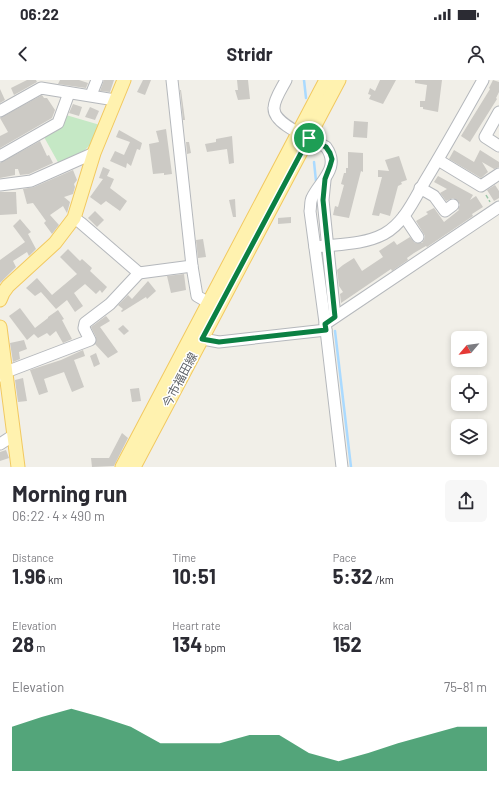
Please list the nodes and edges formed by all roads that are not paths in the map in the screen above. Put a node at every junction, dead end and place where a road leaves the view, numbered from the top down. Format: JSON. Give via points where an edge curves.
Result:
{"nodes":[{"id":1,"x":97,"y":80,"type":"edge"},
{"id":2,"x":124,"y":80,"type":"edge"},
{"id":3,"x":172,"y":80,"type":"edge"},
{"id":4,"x":286,"y":80,"type":"edge"},
{"id":5,"x":326,"y":80,"type":"edge"},
{"id":6,"x":339,"y":80,"type":"edge"},
{"id":7,"x":483,"y":80,"type":"edge"},
{"id":8,"x":69,"y":93,"type":"junction"},
{"id":9,"x":91,"y":95,"type":"junction"},
{"id":10,"x":115,"y":100,"type":"junction"},
{"id":11,"x":0,"y":111,"type":"edge"},
{"id":12,"x":499,"y":112,"type":"edge"},
{"id":13,"x":304,"y":135,"type":"junction"},
{"id":14,"x":499,"y":146,"type":"edge"},
{"id":15,"x":94,"y":153,"type":"junction"},
{"id":16,"x":0,"y":156,"type":"edge"},
{"id":17,"x":438,"y":160,"type":"junction"},
{"id":18,"x":499,"y":174,"type":"edge"},
{"id":19,"x":325,"y":179,"type":"junction"},
{"id":20,"x":0,"y":185,"type":"edge"},
{"id":21,"x":420,"y":188,"type":"junction"},
{"id":22,"x":453,"y":205,"type":"dead end"},
{"id":23,"x":497,"y":209,"type":"edge"},
{"id":24,"x":404,"y":216,"type":"junction"},
{"id":25,"x":74,"y":218,"type":"junction"},
{"id":26,"x":418,"y":237,"type":"dead end"},
{"id":27,"x":329,"y":245,"type":"junction"},
{"id":28,"x":315,"y":246,"type":"junction"},
{"id":29,"x":192,"y":266,"type":"junction"},
{"id":30,"x":139,"y":273,"type":"junction"},
{"id":31,"x":0,"y":300,"type":"edge"},
{"id":32,"x":209,"y":303,"type":"junction"},
{"id":33,"x":335,"y":317,"type":"junction"},
{"id":34,"x":0,"y":327,"type":"edge"},
{"id":35,"x":326,"y":327,"type":"junction"},
{"id":36,"x":202,"y":339,"type":"junction"},
{"id":37,"x":3,"y":374,"type":"edge"},
{"id":38,"x":14,"y":435,"type":"junction"},
{"id":39,"x":0,"y":444,"type":"edge"},
{"id":40,"x":18,"y":467,"type":"edge"},
{"id":41,"x":122,"y":467,"type":"edge"},
{"id":42,"x":134,"y":467,"type":"edge"},
{"id":43,"x":342,"y":467,"type":"edge"}],
"edges":[{"from":1,"to":9,"type":"street"},
{"from":2,"to":10,"type":"main road"},
{"from":3,"to":29,"type":"street"},
{"from":4,"to":13,"type":"street","via":[[275,102],[275,116]]},
{"from":5,"to":13,"type":"main road","name":"今市福田線"},
{"from":6,"to":13,"type":"main road","name":"今市福田線"},
{"from":7,"to":17,"type":"street"},
{"from":8,"to":9,"type":"street"},
{"from":8,"to":11,"type":"street","via":[[41,88]]},
{"from":8,"to":16,"type":"street","via":[[58,123]]},
{"from":9,"to":10,"type":"street"},
{"from":10,"to":15,"type":"main road"},
{"from":12,"to":14,"type":"street","via":[[485,137]]},
{"from":13,"to":19,"type":"street","via":[[326,147],[330,153],[332,159]]},
{"from":13,"to":32,"type":"main road","name":"今市福田線"},
{"from":13,"to":36,"type":"main road","name":"今市福田線"},
{"from":15,"to":20,"type":"street","via":[[31,181]]},
{"from":15,"to":25,"type":"main road"},
{"from":17,"to":18,"type":"street","via":[[481,186]]},
{"from":17,"to":21,"type":"street"},
{"from":19,"to":27,"type":"street","via":[[323,200]]},
{"from":19,"to":28,"type":"street","via":[[311,199],[310,211]]},
{"from":21,"to":22,"type":"street","via":[[434,196],[445,211]]},
{"from":21,"to":24,"type":"street"},
{"from":23,"to":33,"type":"street"},
{"from":24,"to":26,"type":"street"},
{"from":24,"to":27,"type":"street","via":[[391,229],[374,239]]},
{"from":25,"to":30,"type":"street"},
{"from":25,"to":31,"type":"main road","via":[[55,243],[8,286]]},
{"from":27,"to":28,"type":"street"},
{"from":27,"to":33,"type":"street"},
{"from":28,"to":35,"type":"street"},
{"from":29,"to":30,"type":"street"},
{"from":29,"to":32,"type":"street","via":[[198,296]]},
{"from":30,"to":37,"type":"street","via":[[110,304],[85,323],[84,328],[90,340]]},
{"from":32,"to":41,"type":"main road","name":"今市福田線"},
{"from":33,"to":35,"type":"street"},
{"from":34,"to":37,"type":"main road"},
{"from":35,"to":36,"type":"street","via":[[219,342]]},
{"from":35,"to":43,"type":"street"},
{"from":36,"to":42,"type":"main road","name":"今市福田線"},
{"from":37,"to":38,"type":"main road"},
{"from":38,"to":39,"type":"street"},
{"from":38,"to":40,"type":"main road"}]}
